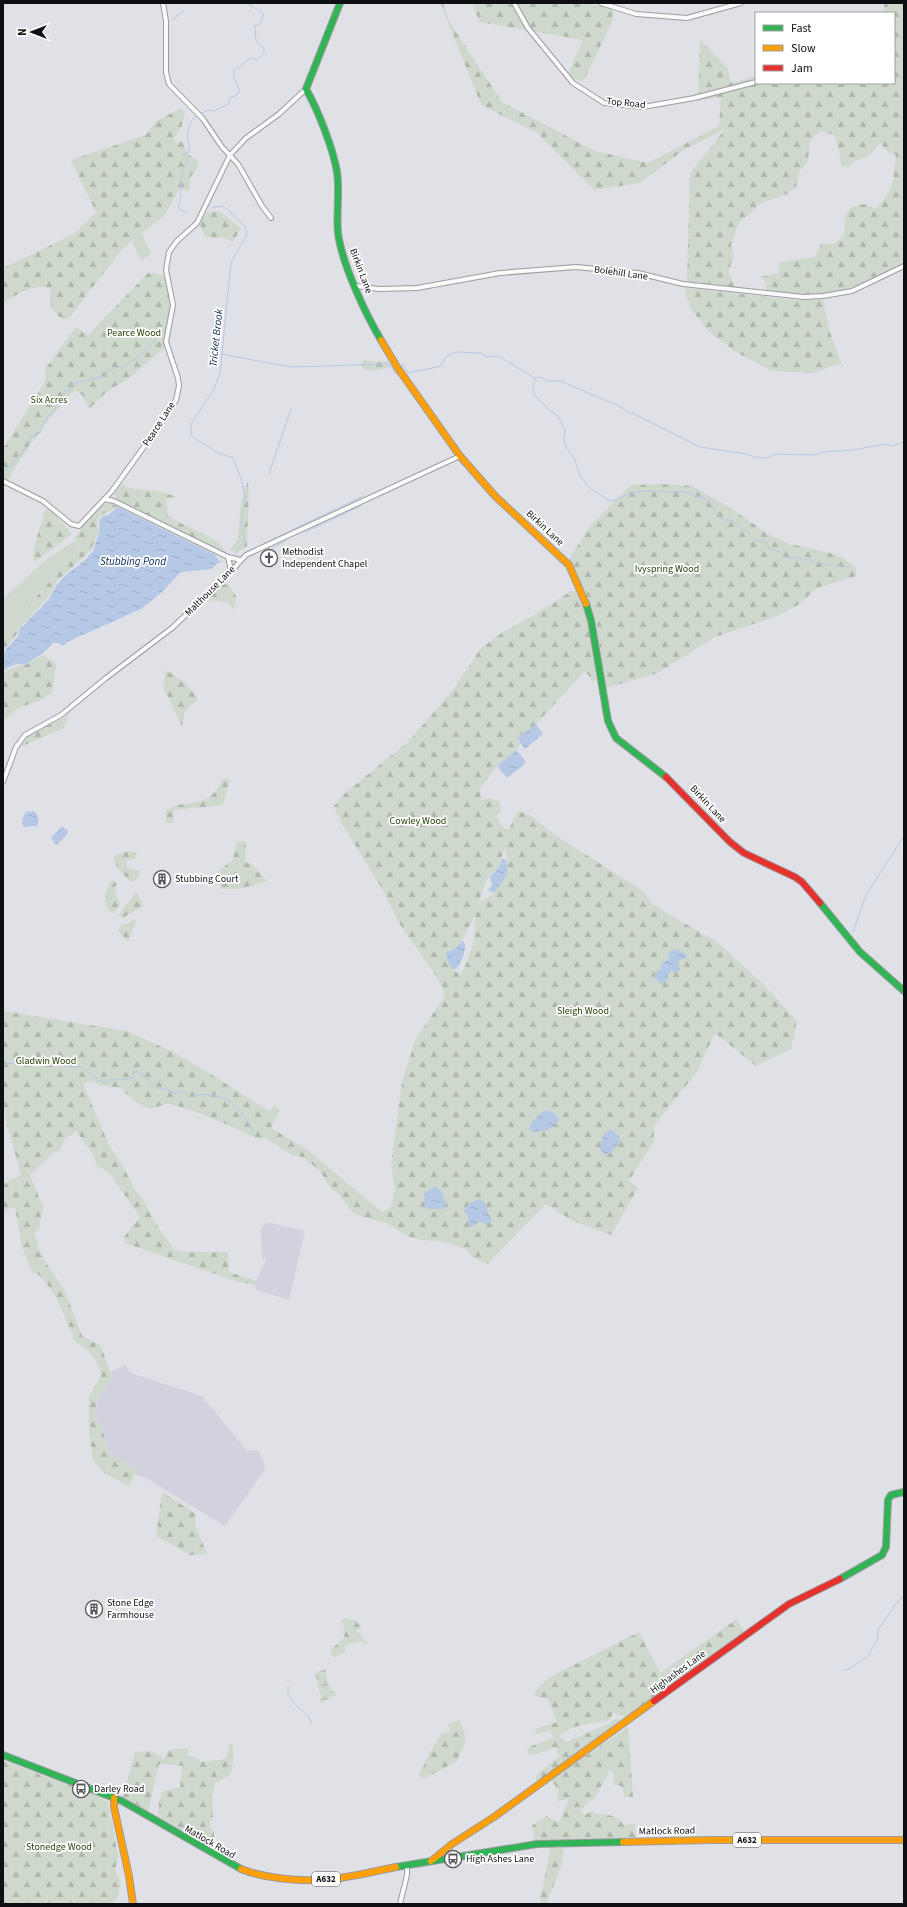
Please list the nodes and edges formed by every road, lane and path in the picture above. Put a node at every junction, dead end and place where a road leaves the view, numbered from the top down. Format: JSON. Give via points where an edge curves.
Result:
{"nodes":[{"id":1,"x":163,"y":3,"type":"edge"},
{"id":2,"x":340,"y":3,"type":"edge"},
{"id":3,"x":514,"y":3,"type":"edge"},
{"id":4,"x":601,"y":3,"type":"edge"},
{"id":5,"x":741,"y":3,"type":"edge"},
{"id":6,"x":755,"y":82,"type":"edge"},
{"id":7,"x":306,"y":89,"type":"junction"},
{"id":8,"x":230,"y":156,"type":"junction"},
{"id":9,"x":271,"y":218,"type":"dead end"},
{"id":10,"x":904,"y":266,"type":"edge"},
{"id":11,"x":356,"y":286,"type":"junction"},
{"id":12,"x":460,"y":456,"type":"junction"},
{"id":13,"x":3,"y":481,"type":"edge"},
{"id":14,"x":112,"y":491,"type":"junction"},
{"id":15,"x":104,"y":499,"type":"junction"},
{"id":16,"x":114,"y":501,"type":"junction"},
{"id":17,"x":228,"y":557,"type":"junction"},
{"id":18,"x":240,"y":560,"type":"junction"},
{"id":19,"x":230,"y":570,"type":"junction"},
{"id":20,"x":3,"y":782,"type":"edge"},
{"id":21,"x":904,"y":991,"type":"edge"},
{"id":22,"x":904,"y":1492,"type":"edge"},
{"id":23,"x":3,"y":1755,"type":"edge"},
{"id":24,"x":114,"y":1798,"type":"junction"},
{"id":25,"x":904,"y":1840,"type":"edge"},
{"id":26,"x":431,"y":1861,"type":"junction"},
{"id":27,"x":407,"y":1865,"type":"junction"},
{"id":28,"x":133,"y":1904,"type":"edge"},
{"id":29,"x":400,"y":1904,"type":"edge"}],
"edges":[{"from":1,"to":8,"type":"street","via":[[166,21],[166,72],[169,84],[198,112]]},
{"from":2,"to":7,"type":"street"},
{"from":3,"to":6,"type":"street","name":"Top Road","via":[[528,28],[573,83],[604,102],[643,107],[694,98]]},
{"from":4,"to":5,"type":"street","via":[[636,14],[687,18]]},
{"from":7,"to":8,"type":"street","name":"Pearce Lane","via":[[279,114],[246,138]]},
{"from":7,"to":11,"type":"street","name":"Birkin Lane","via":[[313,101],[334,159],[337,174],[338,234],[343,256]]},
{"from":8,"to":9,"type":"street","via":[[238,164]]},
{"from":8,"to":14,"type":"street","name":"Pearce Lane","via":[[197,223],[177,241],[167,255],[166,270],[173,305],[166,342],[178,378],[176,400]]},
{"from":10,"to":11,"type":"street","name":"Bolehill Lane","via":[[852,291],[811,297],[683,284],[638,273],[576,267],[500,273],[407,289]]},
{"from":11,"to":12,"type":"street","name":"Birkin Lane","via":[[374,330]]},
{"from":12,"to":18,"type":"street","name":"Malthouse Lane","via":[[250,553]]},
{"from":12,"to":21,"type":"street","name":"Birkin Lane","via":[[495,496],[569,565],[584,596],[591,620],[608,721],[616,738],[673,783],[730,842],[802,882],[860,952]]},
{"from":13,"to":15,"type":"street","name":"Pearce Lane","via":[[43,501],[71,524],[79,526]]},
{"from":14,"to":15,"type":"street","name":"Pearce Lane"},
{"from":14,"to":16,"type":"street"},
{"from":15,"to":16,"type":"street"},
{"from":16,"to":17,"type":"street"},
{"from":17,"to":18,"type":"street"},
{"from":17,"to":19,"type":"street"},
{"from":18,"to":19,"type":"street","name":"Malthouse Lane"},
{"from":19,"to":20,"type":"street","name":"Malthouse Lane","via":[[224,579],[172,628],[61,715],[25,735],[16,747]]},
{"from":22,"to":26,"type":"street","name":"Highashes Lane","via":[[891,1495],[888,1500],[886,1547],[882,1555],[790,1604],[758,1625]]},
{"from":23,"to":24,"type":"street","name":"Matlock Road","number":"A632"},
{"from":24,"to":27,"type":"street","name":"Matlock Road","number":"A632","via":[[217,1858],[251,1873],[320,1880]]},
{"from":24,"to":28,"type":"street"},
{"from":25,"to":26,"type":"street","name":"Matlock Road","number":"A632","via":[[718,1840],[537,1844]]},
{"from":26,"to":27,"type":"street","name":"Matlock Road","number":"A632"},
{"from":27,"to":29,"type":"street"}]}
